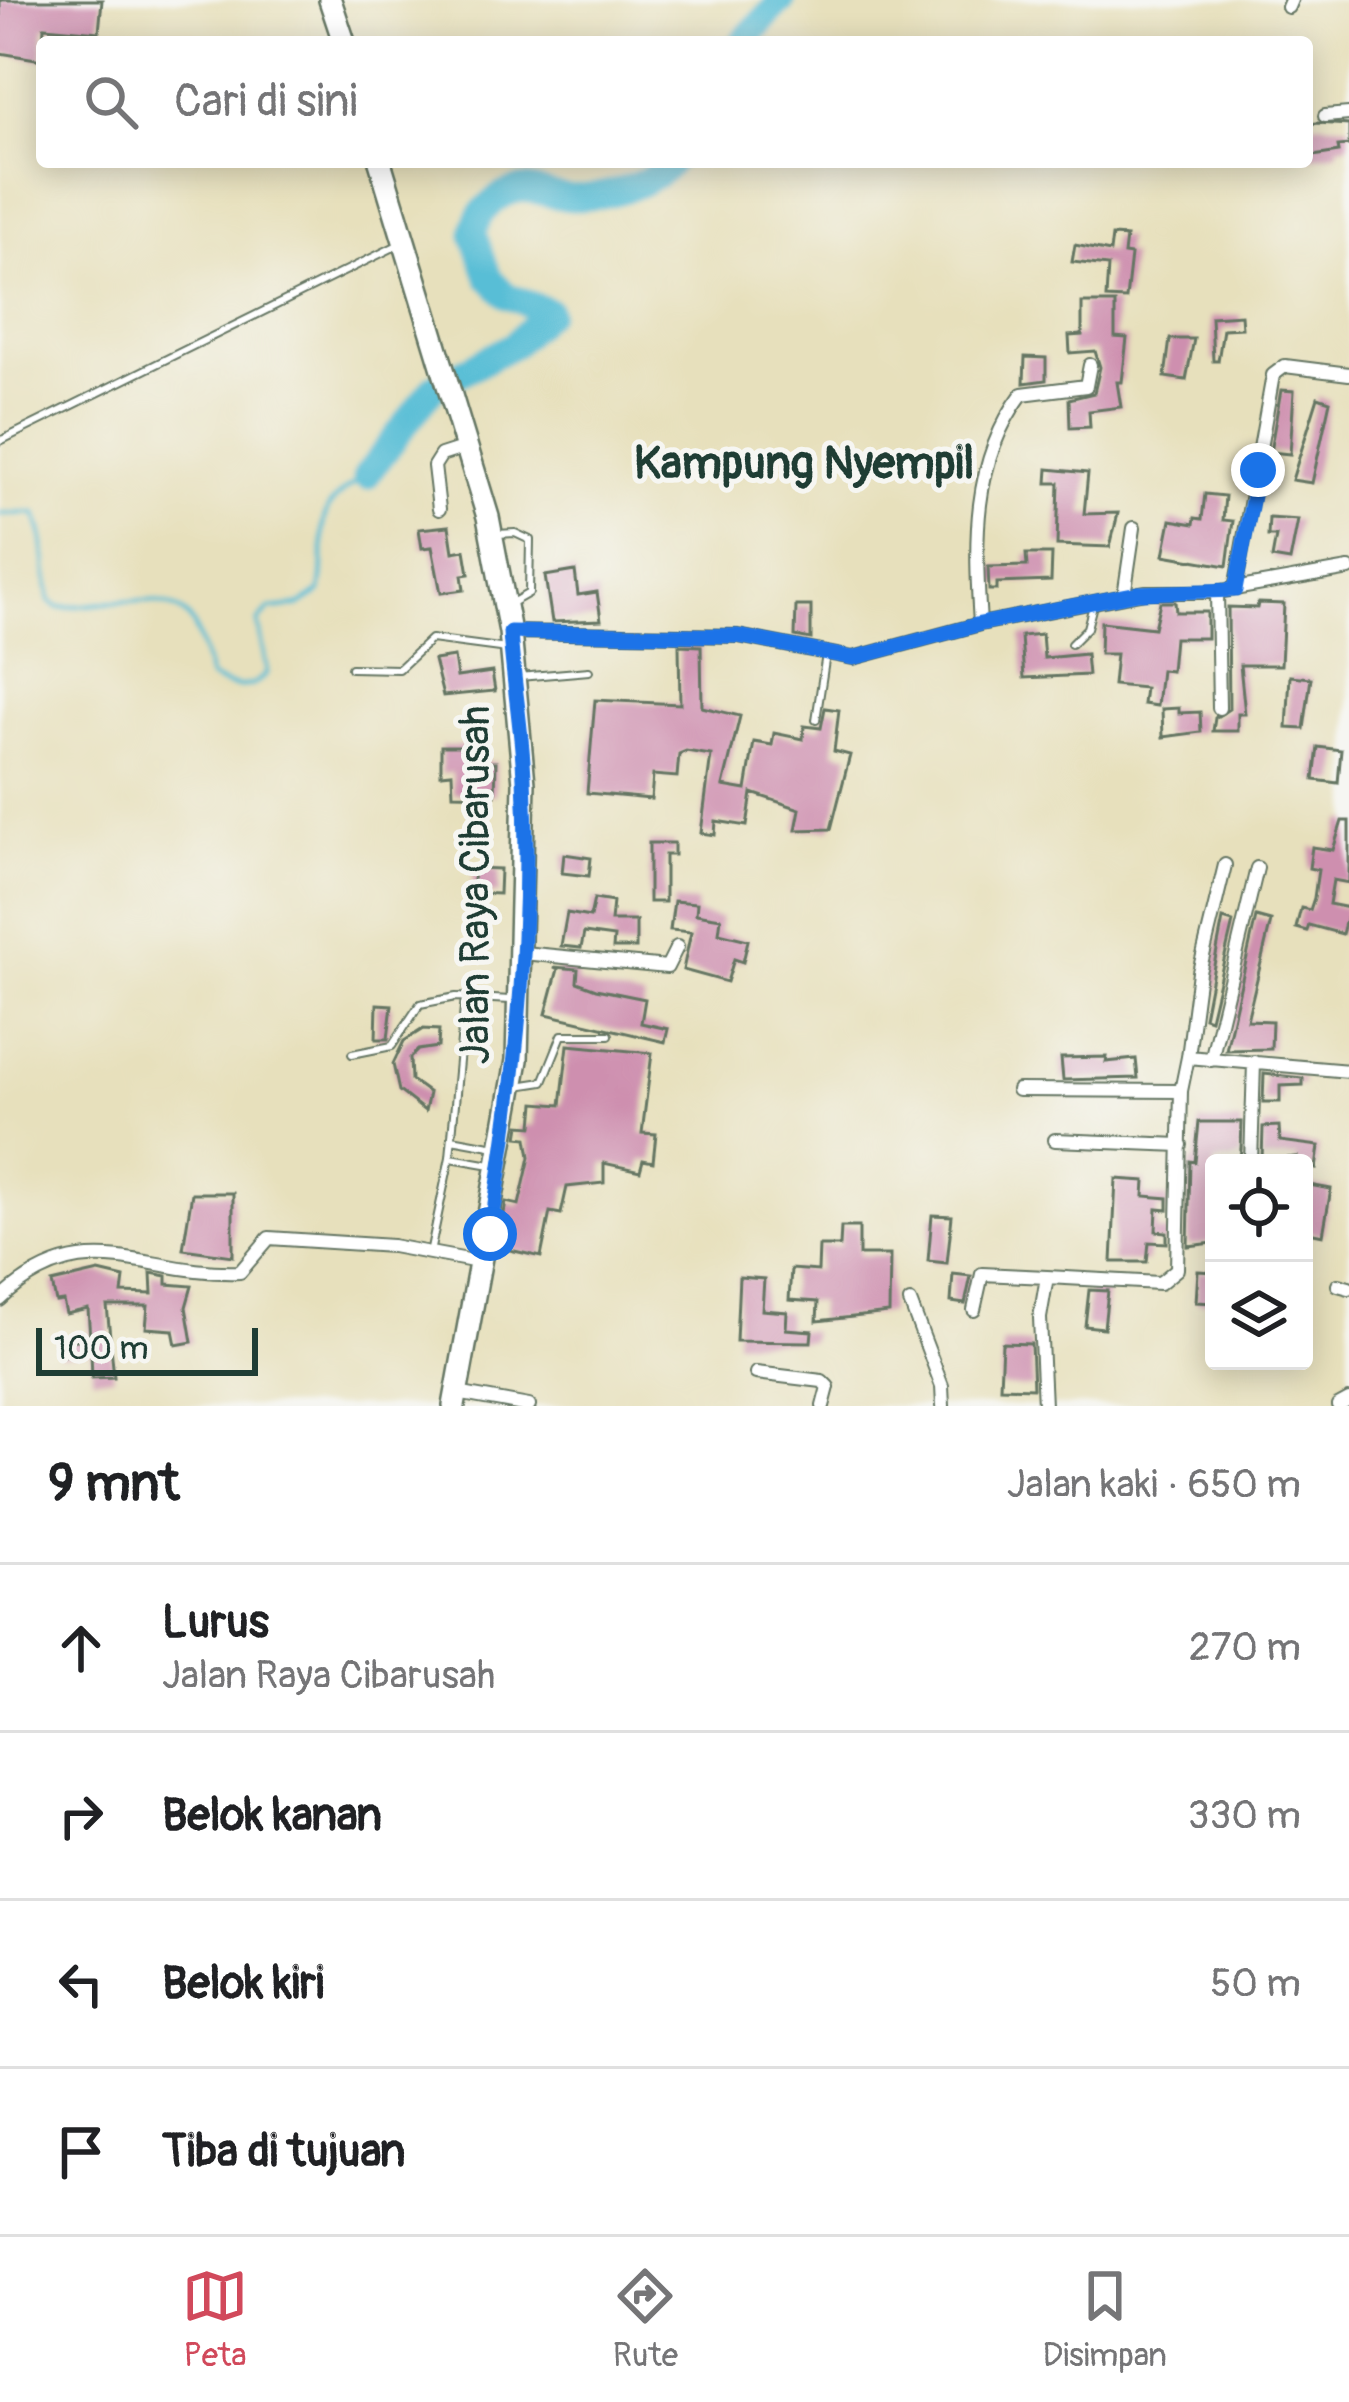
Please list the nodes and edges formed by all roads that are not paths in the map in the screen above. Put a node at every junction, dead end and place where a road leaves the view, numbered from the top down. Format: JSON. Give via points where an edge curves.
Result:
{"nodes":[{"id":1,"x":331,"y":0,"type":"edge"},
{"id":2,"x":342,"y":36,"type":"edge"},
{"id":3,"x":1349,"y":114,"type":"edge"},
{"id":4,"x":1325,"y":116,"type":"dead end"},
{"id":5,"x":382,"y":168,"type":"edge"},
{"id":6,"x":404,"y":242,"type":"junction"},
{"id":7,"x":1090,"y":364,"type":"dead end"},
{"id":8,"x":1349,"y":374,"type":"edge"},
{"id":9,"x":0,"y":441,"type":"edge"},
{"id":10,"x":466,"y":447,"type":"junction"},
{"id":11,"x":439,"y":509,"type":"dead end"},
{"id":12,"x":1134,"y":528,"type":"dead end"},
{"id":13,"x":492,"y":534,"type":"junction"},
{"id":14,"x":1349,"y":569,"type":"edge"},
{"id":15,"x":1235,"y":590,"type":"junction"},
{"id":16,"x":1217,"y":592,"type":"junction"},
{"id":17,"x":1124,"y":596,"type":"junction"},
{"id":18,"x":1093,"y":602,"type":"junction"},
{"id":19,"x":505,"y":606,"type":"junction"},
{"id":20,"x":980,"y":624,"type":"junction"},
{"id":21,"x":510,"y":641,"type":"junction"},
{"id":22,"x":1071,"y":644,"type":"dead end"},
{"id":23,"x":826,"y":654,"type":"junction"},
{"id":24,"x":351,"y":668,"type":"dead end"},
{"id":25,"x":590,"y":671,"type":"dead end"},
{"id":26,"x":515,"y":677,"type":"junction"},
{"id":27,"x":1219,"y":708,"type":"dead end"},
{"id":28,"x":816,"y":721,"type":"dead end"},
{"id":29,"x":1226,"y":865,"type":"dead end"},
{"id":30,"x":1257,"y":868,"type":"dead end"},
{"id":31,"x":677,"y":947,"type":"dead end"},
{"id":32,"x":524,"y":953,"type":"junction"},
{"id":33,"x":466,"y":997,"type":"junction"},
{"id":34,"x":521,"y":1001,"type":"junction"},
{"id":35,"x":609,"y":1035,"type":"dead end"},
{"id":36,"x":352,"y":1054,"type":"dead end"},
{"id":37,"x":1188,"y":1057,"type":"junction"},
{"id":38,"x":1210,"y":1060,"type":"junction"},
{"id":39,"x":1254,"y":1062,"type":"junction"},
{"id":40,"x":1349,"y":1071,"type":"edge"},
{"id":41,"x":514,"y":1086,"type":"junction"},
{"id":42,"x":1018,"y":1090,"type":"dead end"},
{"id":43,"x":1181,"y":1090,"type":"junction"},
{"id":44,"x":452,"y":1139,"type":"junction"},
{"id":45,"x":1055,"y":1140,"type":"dead end"},
{"id":46,"x":1181,"y":1145,"type":"junction"},
{"id":47,"x":1251,"y":1154,"type":"edge"},
{"id":48,"x":450,"y":1157,"type":"junction"},
{"id":49,"x":502,"y":1158,"type":"junction"},
{"id":50,"x":430,"y":1253,"type":"junction"},
{"id":51,"x":484,"y":1263,"type":"junction"},
{"id":52,"x":1047,"y":1277,"type":"junction"},
{"id":53,"x":0,"y":1300,"type":"edge"},
{"id":54,"x":910,"y":1302,"type":"dead end"},
{"id":55,"x":974,"y":1310,"type":"dead end"},
{"id":56,"x":755,"y":1373,"type":"dead end"},
{"id":57,"x":455,"y":1400,"type":"edge"},
{"id":58,"x":1349,"y":1400,"type":"edge"},
{"id":59,"x":529,"y":1406,"type":"edge"},
{"id":60,"x":823,"y":1406,"type":"edge"},
{"id":61,"x":943,"y":1406,"type":"edge"},
{"id":62,"x":1044,"y":1406,"type":"edge"},
{"id":63,"x":1338,"y":1406,"type":"edge"}],
"edges":[{"from":1,"to":2,"type":"main road"},
{"from":3,"to":4,"type":"street"},
{"from":5,"to":6,"type":"main road","name":"Jalan Raya Cibarusah"},
{"from":6,"to":9,"type":"lane"},
{"from":6,"to":10,"type":"main road","name":"Jalan Raya Cibarusah"},
{"from":7,"to":20,"type":"street","via":[[1086,386],[1022,394],[1001,429],[980,491]]},
{"from":8,"to":15,"type":"street","via":[[1285,366],[1273,375]]},
{"from":10,"to":11,"type":"street","via":[[434,466]]},
{"from":10,"to":13,"type":"main road","name":"Jalan Raya Cibarusah"},
{"from":12,"to":17,"type":"street"},
{"from":13,"to":19,"type":"main road","name":"Jalan Raya Cibarusah"},
{"from":13,"to":19,"type":"lane","via":[[530,540],[529,593]]},
{"from":14,"to":15,"type":"street"},
{"from":15,"to":16,"type":"street"},
{"from":16,"to":17,"type":"street"},
{"from":16,"to":27,"type":"street"},
{"from":17,"to":18,"type":"street"},
{"from":18,"to":20,"type":"street"},
{"from":18,"to":22,"type":"lane","via":[[1088,628]]},
{"from":19,"to":21,"type":"main road","name":"Jalan Raya Cibarusah"},
{"from":20,"to":23,"type":"street","via":[[865,656]]},
{"from":21,"to":23,"type":"street","via":[[738,636]]},
{"from":21,"to":24,"type":"lane","via":[[431,639],[400,669]]},
{"from":21,"to":26,"type":"main road","name":"Jalan Raya Cibarusah"},
{"from":23,"to":28,"type":"lane"},
{"from":25,"to":26,"type":"lane"},
{"from":26,"to":32,"type":"main road","name":"Jalan Raya Cibarusah"},
{"from":29,"to":37,"type":"street"},
{"from":30,"to":38,"type":"street"},
{"from":31,"to":32,"type":"street","via":[[667,967]]},
{"from":32,"to":34,"type":"main road","name":"Jalan Raya Cibarusah"},
{"from":33,"to":34,"type":"lane"},
{"from":33,"to":36,"type":"lane","via":[[420,1004],[392,1046]]},
{"from":33,"to":44,"type":"lane"},
{"from":34,"to":41,"type":"main road","name":"Jalan Raya Cibarusah"},
{"from":35,"to":41,"type":"lane","via":[[562,1035],[543,1082]]},
{"from":37,"to":38,"type":"street"},
{"from":37,"to":43,"type":"street"},
{"from":38,"to":39,"type":"street"},
{"from":39,"to":40,"type":"street"},
{"from":39,"to":47,"type":"street"},
{"from":41,"to":49,"type":"main road","name":"Jalan Raya Cibarusah"},
{"from":42,"to":43,"type":"street"},
{"from":43,"to":46,"type":"street"},
{"from":44,"to":48,"type":"lane"},
{"from":44,"to":49,"type":"lane"},
{"from":45,"to":46,"type":"street"},
{"from":46,"to":52,"type":"street","via":[[1177,1269],[1169,1279]]},
{"from":48,"to":49,"type":"lane"},
{"from":48,"to":50,"type":"lane"},
{"from":49,"to":51,"type":"main road","name":"Jalan Raya Cibarusah"},
{"from":50,"to":51,"type":"street"},
{"from":50,"to":53,"type":"street","via":[[269,1238],[249,1266],[233,1273],[69,1259],[41,1267]]},
{"from":51,"to":57,"type":"main road","name":"Jalan Raya Cibarusah"},
{"from":52,"to":55,"type":"street","via":[[982,1274]]},
{"from":52,"to":62,"type":"street","via":[[1040,1318]]},
{"from":54,"to":61,"type":"street","via":[[943,1386]]},
{"from":56,"to":60,"type":"street","via":[[822,1381]]},
{"from":57,"to":59,"type":"street"},
{"from":58,"to":63,"type":"street"}]}
